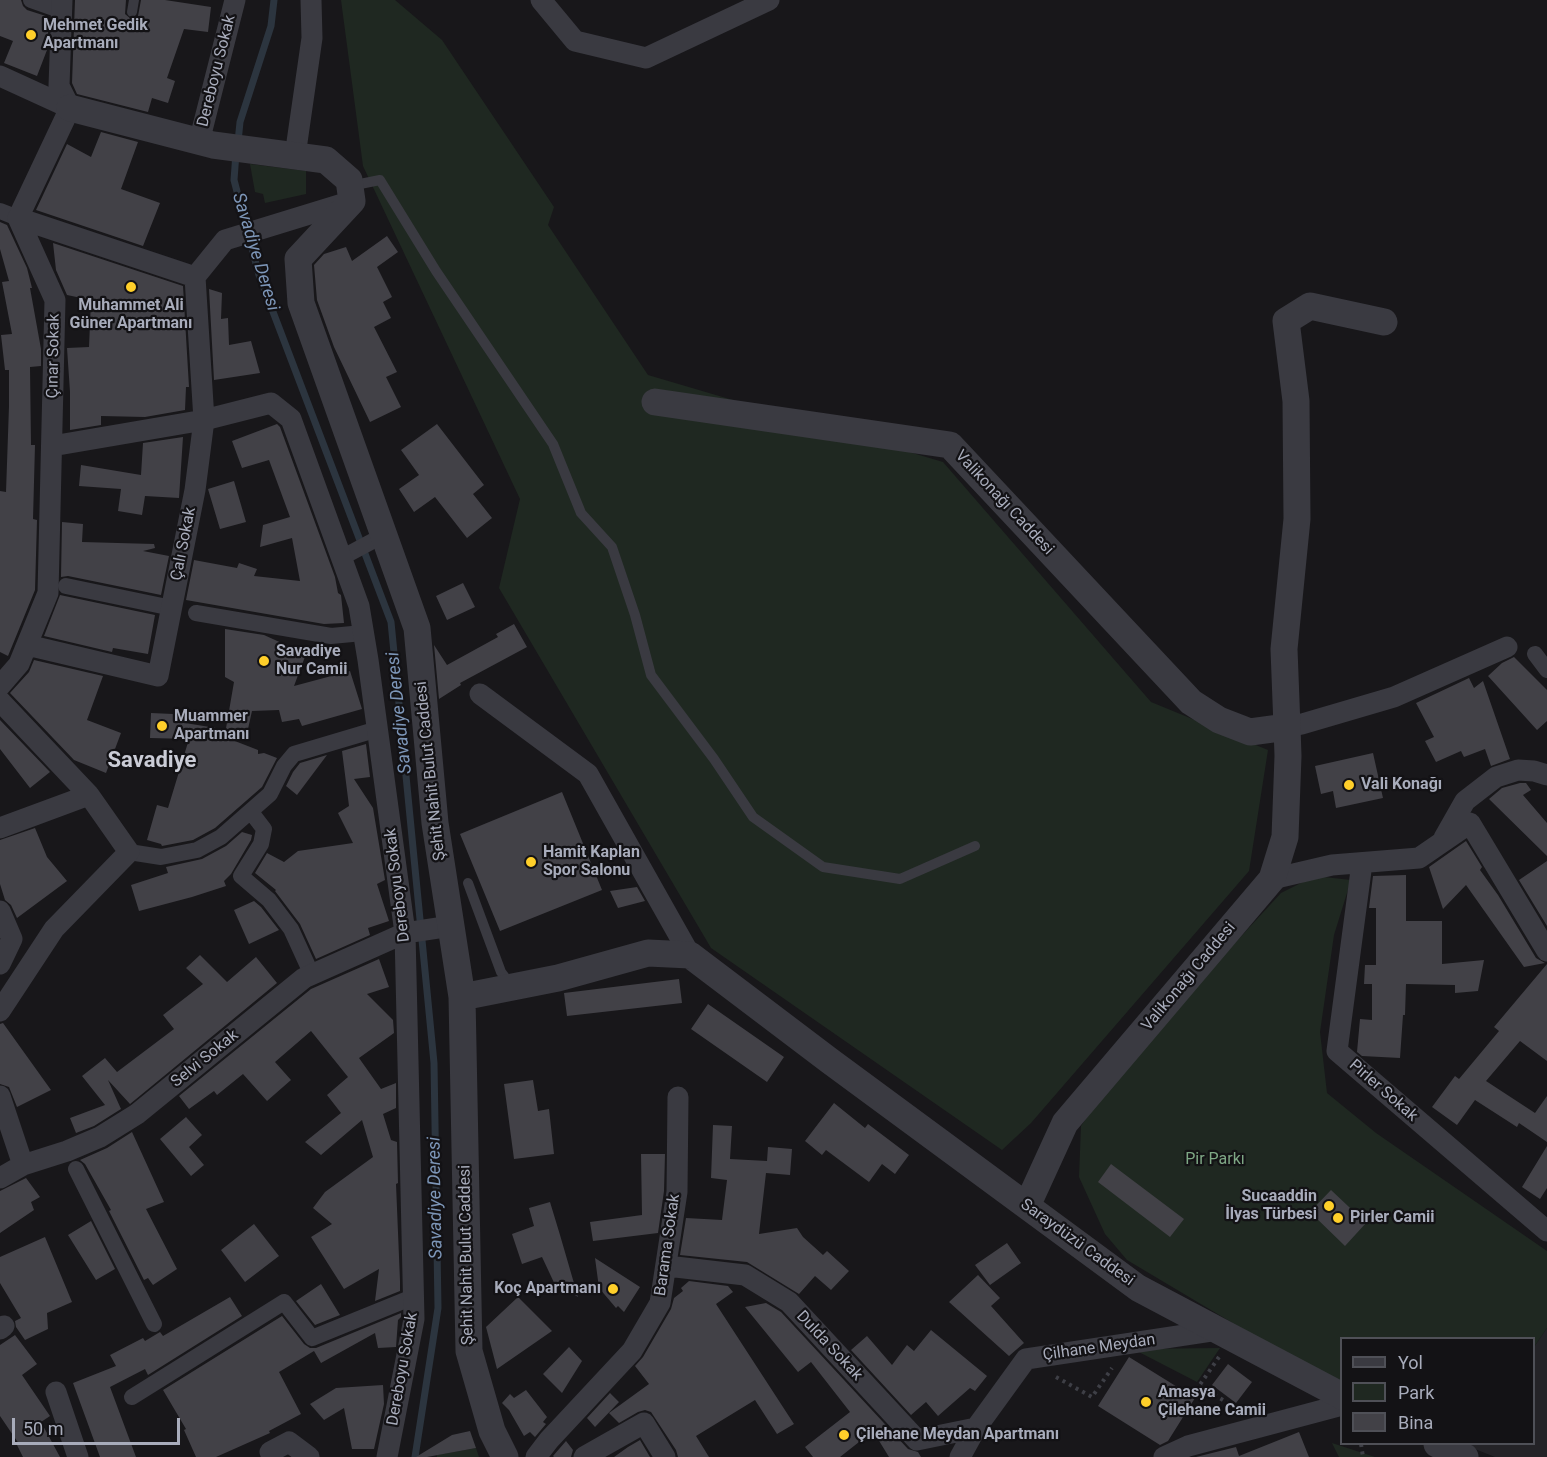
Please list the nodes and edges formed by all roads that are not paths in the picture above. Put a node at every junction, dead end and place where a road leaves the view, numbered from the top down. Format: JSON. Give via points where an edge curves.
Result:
{"nodes":[{"id":1,"x":31,"y":0,"type":"edge"},
{"id":2,"x":134,"y":0,"type":"edge"},
{"id":3,"x":235,"y":0,"type":"edge"},
{"id":4,"x":311,"y":0,"type":"edge"},
{"id":5,"x":541,"y":0,"type":"edge"},
{"id":6,"x":770,"y":0,"type":"edge"},
{"id":7,"x":62,"y":5,"type":"edge"},
{"id":8,"x":132,"y":12,"type":"dead end"},
{"id":9,"x":0,"y":76,"type":"edge"},
{"id":10,"x":70,"y":108,"type":"junction"},
{"id":11,"x":206,"y":143,"type":"junction"},
{"id":12,"x":295,"y":156,"type":"junction"},
{"id":13,"x":351,"y":193,"type":"junction"},
{"id":14,"x":9,"y":214,"type":"edge"},
{"id":15,"x":195,"y":277,"type":"junction"},
{"id":16,"x":1384,"y":322,"type":"dead end"},
{"id":17,"x":655,"y":402,"type":"dead end"},
{"id":18,"x":204,"y":420,"type":"junction"},
{"id":19,"x":52,"y":446,"type":"junction"},
{"id":20,"x":380,"y":537,"type":"junction"},
{"id":21,"x":345,"y":557,"type":"junction"},
{"id":22,"x":66,"y":586,"type":"dead end"},
{"id":23,"x":171,"y":608,"type":"junction"},
{"id":24,"x":196,"y":613,"type":"dead end"},
{"id":25,"x":363,"y":633,"type":"junction"},
{"id":26,"x":27,"y":645,"type":"junction"},
{"id":27,"x":1507,"y":647,"type":"dead end"},
{"id":28,"x":1535,"y":654,"type":"dead end"},
{"id":29,"x":1547,"y":670,"type":"edge"},
{"id":30,"x":0,"y":686,"type":"edge"},
{"id":31,"x":480,"y":694,"type":"dead end"},
{"id":32,"x":0,"y":701,"type":"edge"},
{"id":33,"x":1287,"y":726,"type":"junction"},
{"id":34,"x":378,"y":729,"type":"junction"},
{"id":35,"x":1547,"y":775,"type":"edge"},
{"id":36,"x":90,"y":795,"type":"junction"},
{"id":37,"x":251,"y":812,"type":"junction"},
{"id":38,"x":0,"y":828,"type":"edge"},
{"id":39,"x":1441,"y":843,"type":"junction"},
{"id":40,"x":975,"y":846,"type":"dead end"},
{"id":41,"x":129,"y":852,"type":"junction"},
{"id":42,"x":1362,"y":863,"type":"junction"},
{"id":43,"x":1272,"y":879,"type":"junction"},
{"id":44,"x":468,"y":883,"type":"dead end"},
{"id":45,"x":0,"y":911,"type":"edge"},
{"id":46,"x":451,"y":926,"type":"junction"},
{"id":47,"x":405,"y":933,"type":"junction"},
{"id":48,"x":1547,"y":951,"type":"edge"},
{"id":49,"x":690,"y":955,"type":"junction"},
{"id":50,"x":0,"y":964,"type":"edge"},
{"id":51,"x":312,"y":975,"type":"junction"},
{"id":52,"x":513,"y":987,"type":"junction"},
{"id":53,"x":462,"y":997,"type":"junction"},
{"id":54,"x":0,"y":1011,"type":"edge"},
{"id":55,"x":0,"y":1096,"type":"edge"},
{"id":56,"x":678,"y":1097,"type":"dead end"},
{"id":57,"x":23,"y":1165,"type":"junction"},
{"id":58,"x":76,"y":1169,"type":"dead end"},
{"id":59,"x":0,"y":1178,"type":"edge"},
{"id":60,"x":1027,"y":1206,"type":"junction"},
{"id":61,"x":1547,"y":1232,"type":"edge"},
{"id":62,"x":667,"y":1266,"type":"junction"},
{"id":63,"x":414,"y":1297,"type":"junction"},
{"id":64,"x":154,"y":1324,"type":"dead end"},
{"id":65,"x":1218,"y":1330,"type":"junction"},
{"id":66,"x":56,"y":1392,"type":"dead end"},
{"id":67,"x":1340,"y":1395,"type":"edge"},
{"id":68,"x":132,"y":1397,"type":"dead end"},
{"id":69,"x":1340,"y":1404,"type":"edge"},
{"id":70,"x":976,"y":1428,"type":"junction"},
{"id":71,"x":1441,"y":1445,"type":"edge"},
{"id":72,"x":270,"y":1452,"type":"dead end"},
{"id":73,"x":78,"y":1457,"type":"edge"},
{"id":74,"x":309,"y":1457,"type":"edge"},
{"id":75,"x":387,"y":1457,"type":"edge"},
{"id":76,"x":505,"y":1457,"type":"edge"},
{"id":77,"x":536,"y":1457,"type":"edge"},
{"id":78,"x":584,"y":1457,"type":"edge"},
{"id":79,"x":665,"y":1457,"type":"edge"},
{"id":80,"x":960,"y":1457,"type":"edge"},
{"id":81,"x":1164,"y":1457,"type":"edge"},
{"id":82,"x":1465,"y":1457,"type":"edge"}],
"edges":[{"from":1,"to":7,"type":"street"},
{"from":2,"to":8,"type":"lane"},
{"from":3,"to":11,"type":"street","name":"Dereboyu Sokak"},
{"from":4,"to":12,"type":"street","via":[[312,38]]},
{"from":5,"to":6,"type":"street","via":[[575,41],[646,58]]},
{"from":7,"to":10,"type":"street","via":[[59,86]]},
{"from":9,"to":10,"type":"street"},
{"from":10,"to":11,"type":"street"},
{"from":10,"to":14,"type":"street"},
{"from":11,"to":12,"type":"street"},
{"from":12,"to":13,"type":"street","via":[[326,160],[349,180]]},
{"from":13,"to":15,"type":"street","via":[[225,240]]},
{"from":13,"to":20,"type":"street","name":"Şehit Nahit Bulut Caddesi","via":[[298,259],[301,303]]},
{"from":13,"to":40,"type":"lane","via":[[380,180],[436,271],[553,444],[581,513],[612,547],[651,675],[753,817],[823,867],[900,879]]},
{"from":14,"to":15,"type":"street"},
{"from":14,"to":19,"type":"street","name":"Çınar Sokak","via":[[55,300]]},
{"from":15,"to":18,"type":"street","name":"Çalı Sokak"},
{"from":16,"to":33,"type":"street","name":"Valikonağı Caddesi","via":[[1310,306],[1287,321],[1296,400],[1297,495],[1284,650]]},
{"from":17,"to":33,"type":"street","name":"Valikonağı Caddesi","via":[[950,445],[1191,702],[1219,720],[1250,732]]},
{"from":18,"to":19,"type":"street"},
{"from":18,"to":21,"type":"street","name":"Dereboyu Sokak","via":[[272,403],[291,419]]},
{"from":18,"to":23,"type":"street","name":"Çalı Sokak","via":[[195,490]]},
{"from":19,"to":26,"type":"street","name":"Çınar Sokak","via":[[48,593]]},
{"from":20,"to":21,"type":"street"},
{"from":20,"to":46,"type":"street","name":"Şehit Nahit Bulut Caddesi","via":[[417,628],[435,823]]},
{"from":21,"to":25,"type":"street","name":"Dereboyu Sokak"},
{"from":22,"to":23,"type":"street"},
{"from":23,"to":26,"type":"street","name":"Çalı Sokak","via":[[158,676]]},
{"from":24,"to":25,"type":"street","via":[[331,636]]},
{"from":25,"to":34,"type":"street","name":"Dereboyu Sokak"},
{"from":26,"to":30,"type":"street","name":"Çınar Sokak","via":[[19,664]]},
{"from":27,"to":33,"type":"street","via":[[1394,697]]},
{"from":28,"to":29,"type":"street"},
{"from":31,"to":49,"type":"street","via":[[588,774]]},
{"from":32,"to":36,"type":"street"},
{"from":33,"to":43,"type":"street","name":"Valikonağı Caddesi","via":[[1285,837]]},
{"from":34,"to":37,"type":"street","via":[[294,754],[270,794]]},
{"from":34,"to":47,"type":"street","name":"Dereboyu Sokak"},
{"from":35,"to":39,"type":"street","via":[[1518,770],[1496,777],[1465,801]]},
{"from":36,"to":38,"type":"street"},
{"from":36,"to":41,"type":"street"},
{"from":37,"to":41,"type":"street","via":[[221,837],[197,850],[161,857]]},
{"from":37,"to":51,"type":"street","via":[[264,829],[261,844],[241,876],[269,900],[291,929]]},
{"from":39,"to":42,"type":"street","via":[[1419,858]]},
{"from":39,"to":48,"type":"street","via":[[1470,823]]},
{"from":41,"to":54,"type":"street","via":[[54,929]]},
{"from":42,"to":43,"type":"street","via":[[1332,865]]},
{"from":42,"to":61,"type":"street","name":"Pirler Sokak","via":[[1337,1051]]},
{"from":43,"to":60,"type":"street","name":"Valikonağı Caddesi","via":[[1065,1123]]},
{"from":44,"to":52,"type":"lane","via":[[501,972]]},
{"from":45,"to":50,"type":"street","via":[[12,939]]},
{"from":46,"to":47,"type":"street","name":"Selvi Sokak"},
{"from":46,"to":53,"type":"street","name":"Şehit Nahit Bulut Caddesi"},
{"from":47,"to":51,"type":"street","name":"Selvi Sokak"},
{"from":47,"to":63,"type":"street","name":"Dereboyu Sokak"},
{"from":49,"to":52,"type":"street","via":[[648,953]]},
{"from":49,"to":60,"type":"street","name":"Saraydüzü Caddesi"},
{"from":51,"to":57,"type":"street","name":"Selvi Sokak","via":[[137,1114],[100,1137]]},
{"from":52,"to":53,"type":"street"},
{"from":53,"to":76,"type":"street","name":"Şehit Nahit Bulut Caddesi","via":[[469,1351],[492,1431]]},
{"from":55,"to":57,"type":"street"},
{"from":56,"to":62,"type":"street","name":"Barama Sokak","via":[[677,1192]]},
{"from":57,"to":59,"type":"street","name":"Selvi Sokak"},
{"from":58,"to":64,"type":"street"},
{"from":60,"to":65,"type":"street","name":"Saraydüzü Caddesi","via":[[1138,1288]]},
{"from":62,"to":70,"type":"street","name":"Dulda Sokak","via":[[745,1275],[789,1302],[917,1440]]},
{"from":62,"to":77,"type":"street","name":"Barama Sokak","via":[[660,1303],[632,1351]]},
{"from":63,"to":68,"type":"street","via":[[312,1338],[284,1302]]},
{"from":63,"to":75,"type":"street","name":"Dereboyu Sokak","via":[[414,1319]]},
{"from":65,"to":67,"type":"street","name":"Saraydüzü Caddesi"},
{"from":65,"to":70,"type":"street","name":"Çilhane Meydan","via":[[1026,1359]]},
{"from":66,"to":73,"type":"street"},
{"from":69,"to":81,"type":"street","via":[[1188,1446]]},
{"from":70,"to":80,"type":"street","name":"Çilhane Meydan"},
{"from":71,"to":82,"type":"street"},
{"from":72,"to":74,"type":"street","via":[[289,1442]]},
{"from":78,"to":79,"type":"street","via":[[644,1423]]}]}
